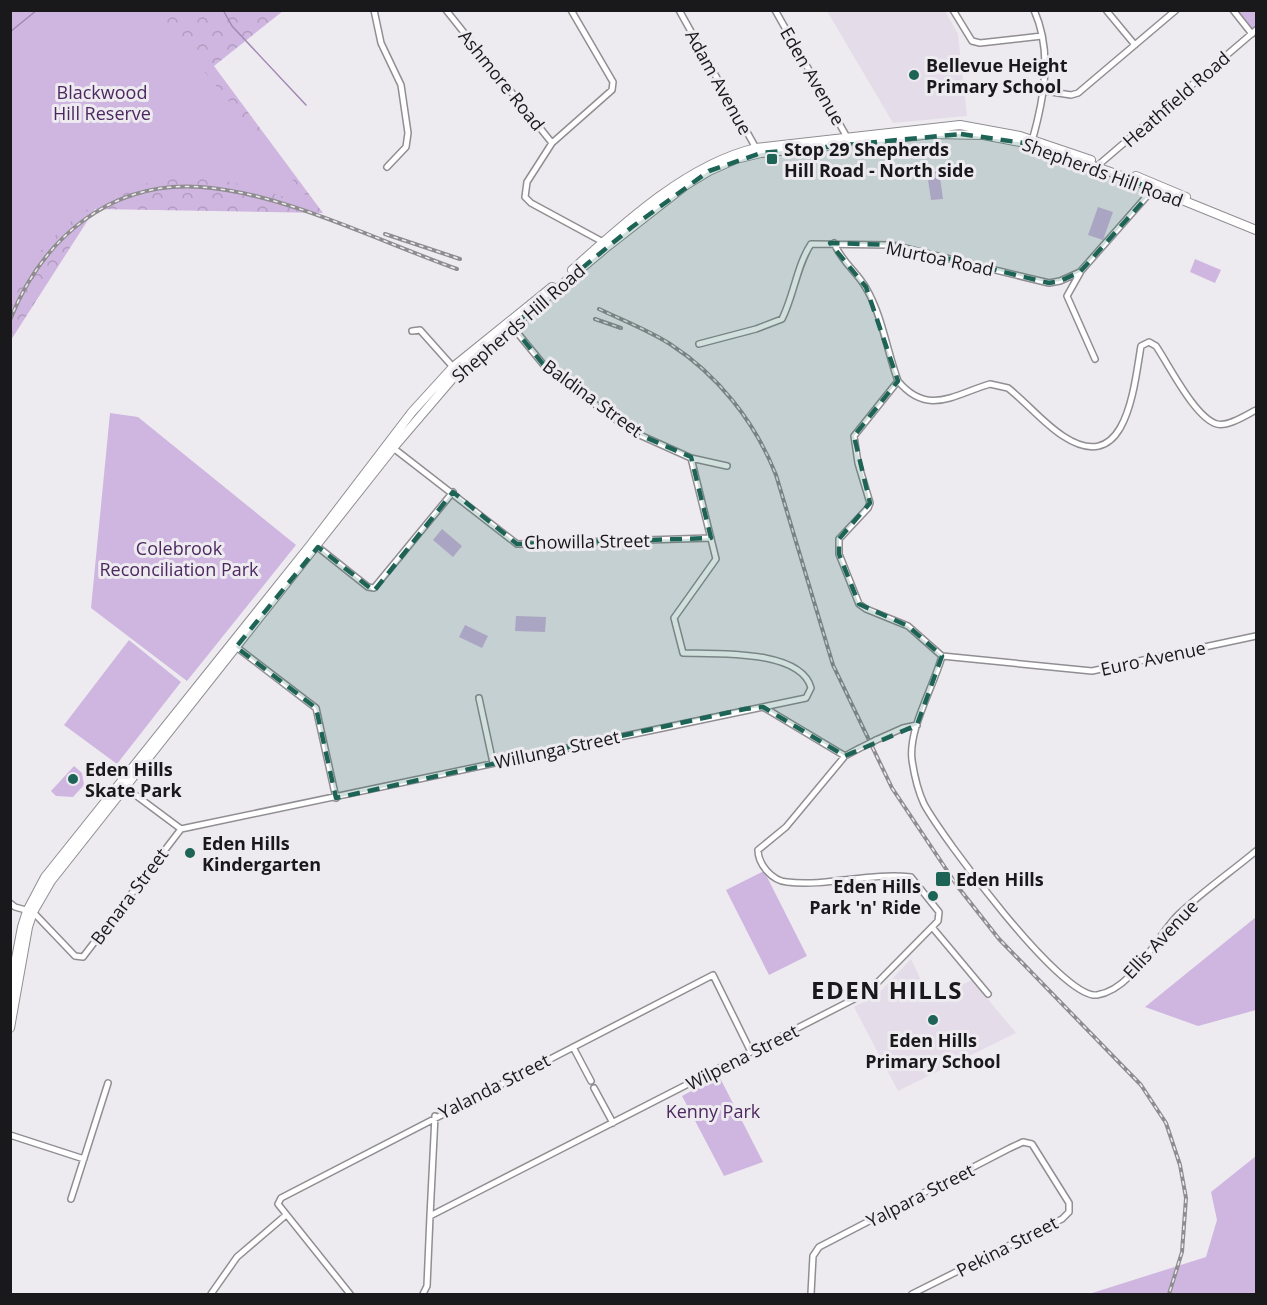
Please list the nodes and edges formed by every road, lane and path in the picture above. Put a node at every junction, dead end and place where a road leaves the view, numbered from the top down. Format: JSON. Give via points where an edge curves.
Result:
{"nodes":[{"id":1,"x":374,"y":10,"type":"edge"},
{"id":2,"x":446,"y":10,"type":"edge"},
{"id":3,"x":571,"y":10,"type":"edge"},
{"id":4,"x":679,"y":10,"type":"edge"},
{"id":5,"x":775,"y":10,"type":"edge"},
{"id":6,"x":953,"y":10,"type":"edge"},
{"id":7,"x":1034,"y":10,"type":"edge"},
{"id":8,"x":1106,"y":10,"type":"edge"},
{"id":9,"x":1176,"y":10,"type":"edge"},
{"id":10,"x":1233,"y":10,"type":"edge"},
{"id":11,"x":1254,"y":32,"type":"edge"},
{"id":12,"x":1042,"y":36,"type":"junction"},
{"id":13,"x":1135,"y":45,"type":"junction"},
{"id":14,"x":1045,"y":91,"type":"junction"},
{"id":15,"x":848,"y":140,"type":"junction"},
{"id":16,"x":552,"y":142,"type":"junction"},
{"id":17,"x":1032,"y":142,"type":"junction"},
{"id":18,"x":757,"y":151,"type":"junction"},
{"id":19,"x":1098,"y":166,"type":"junction"},
{"id":20,"x":387,"y":167,"type":"dead end"},
{"id":21,"x":1155,"y":186,"type":"junction"},
{"id":22,"x":1257,"y":226,"type":"edge"},
{"id":23,"x":1257,"y":230,"type":"edge"},
{"id":24,"x":603,"y":242,"type":"junction"},
{"id":25,"x":834,"y":243,"type":"junction"},
{"id":26,"x":1080,"y":272,"type":"junction"},
{"id":27,"x":510,"y":324,"type":"junction"},
{"id":28,"x":412,"y":331,"type":"dead end"},
{"id":29,"x":699,"y":344,"type":"dead end"},
{"id":30,"x":1095,"y":359,"type":"dead end"},
{"id":31,"x":453,"y":367,"type":"junction"},
{"id":32,"x":898,"y":381,"type":"junction"},
{"id":33,"x":1257,"y":410,"type":"edge"},
{"id":34,"x":391,"y":446,"type":"junction"},
{"id":35,"x":691,"y":458,"type":"junction"},
{"id":36,"x":727,"y":466,"type":"dead end"},
{"id":37,"x":453,"y":492,"type":"junction"},
{"id":38,"x":711,"y":538,"type":"junction"},
{"id":39,"x":315,"y":545,"type":"junction"},
{"id":40,"x":1256,"y":636,"type":"edge"},
{"id":41,"x":233,"y":645,"type":"junction"},
{"id":42,"x":942,"y":656,"type":"junction"},
{"id":43,"x":479,"y":698,"type":"dead end"},
{"id":44,"x":763,"y":707,"type":"junction"},
{"id":45,"x":917,"y":725,"type":"junction"},
{"id":46,"x":845,"y":756,"type":"junction"},
{"id":47,"x":493,"y":763,"type":"junction"},
{"id":48,"x":123,"y":786,"type":"junction"},
{"id":49,"x":336,"y":798,"type":"junction"},
{"id":50,"x":181,"y":829,"type":"junction"},
{"id":51,"x":1257,"y":851,"type":"edge"},
{"id":52,"x":10,"y":903,"type":"edge"},
{"id":53,"x":30,"y":911,"type":"junction"},
{"id":54,"x":932,"y":927,"type":"junction"},
{"id":55,"x":10,"y":990,"type":"edge"},
{"id":56,"x":988,"y":994,"type":"dead end"},
{"id":57,"x":10,"y":1029,"type":"edge"},
{"id":58,"x":573,"y":1047,"type":"junction"},
{"id":59,"x":751,"y":1052,"type":"junction"},
{"id":60,"x":591,"y":1081,"type":"dead end"},
{"id":61,"x":108,"y":1083,"type":"dead end"},
{"id":62,"x":594,"y":1088,"type":"dead end"},
{"id":63,"x":435,"y":1116,"type":"junction"},
{"id":64,"x":613,"y":1123,"type":"junction"},
{"id":65,"x":10,"y":1135,"type":"edge"},
{"id":66,"x":84,"y":1159,"type":"junction"},
{"id":67,"x":71,"y":1199,"type":"dead end"},
{"id":68,"x":1070,"y":1212,"type":"joint"},
{"id":69,"x":286,"y":1215,"type":"junction"},
{"id":70,"x":430,"y":1216,"type":"junction"},
{"id":71,"x":211,"y":1294,"type":"edge"},
{"id":72,"x":350,"y":1294,"type":"edge"},
{"id":73,"x":423,"y":1294,"type":"edge"},
{"id":74,"x":811,"y":1294,"type":"edge"},
{"id":75,"x":912,"y":1294,"type":"edge"}],
"edges":[{"from":1,"to":20,"type":"street","via":[[381,43],[401,85],[408,133],[406,147]]},
{"from":2,"to":16,"type":"street","name":"Ashmore Road"},
{"from":3,"to":16,"type":"street","via":[[613,82],[612,90]]},
{"from":4,"to":18,"type":"street","name":"Adam Avenue"},
{"from":5,"to":15,"type":"street","name":"Eden Avenue"},
{"from":6,"to":12,"type":"street","via":[[972,41]]},
{"from":7,"to":12,"type":"street"},
{"from":8,"to":13,"type":"street"},
{"from":9,"to":13,"type":"street"},
{"from":10,"to":11,"type":"street"},
{"from":11,"to":19,"type":"street","name":"Heathfield Road"},
{"from":12,"to":14,"type":"street"},
{"from":13,"to":14,"type":"street","via":[[1078,93]]},
{"from":14,"to":17,"type":"street"},
{"from":15,"to":17,"type":"main road","name":"Shepherds Hill Road","via":[[961,134]]},
{"from":15,"to":18,"type":"main road","name":"Shepherds Hill Road"},
{"from":16,"to":24,"type":"street","name":"Ashmore Road","via":[[527,182],[525,197]]},
{"from":17,"to":19,"type":"main road","name":"Shepherds Hill Road"},
{"from":18,"to":24,"type":"main road","name":"Shepherds Hill Road","via":[[732,154],[706,165]]},
{"from":18,"to":27,"type":"main road","name":"Shepherds Hill Road","via":[[686,185]]},
{"from":19,"to":21,"type":"main road","name":"Shepherds Hill Road"},
{"from":21,"to":22,"type":"main road","name":"Shepherds Hill Road"},
{"from":21,"to":23,"type":"main road","name":"Shepherds Hill Road"},
{"from":21,"to":26,"type":"street","name":"Murtoa Road"},
{"from":24,"to":27,"type":"main road","name":"Shepherds Hill Road"},
{"from":25,"to":26,"type":"street","name":"Murtoa Road","via":[[892,245],[1049,283]]},
{"from":25,"to":29,"type":"street","name":"Murtoa Road","via":[[811,244],[803,256],[794,295],[782,319]]},
{"from":25,"to":32,"type":"street","via":[[873,301]]},
{"from":26,"to":30,"type":"street","via":[[1067,296]]},
{"from":27,"to":31,"type":"main road","name":"Shepherds Hill Road"},
{"from":27,"to":34,"type":"main road","name":"Shepherds Hill Road","via":[[459,371]]},
{"from":27,"to":35,"type":"street","name":"Baldina Street","via":[[547,369],[633,432]]},
{"from":28,"to":31,"type":"street","via":[[420,330]]},
{"from":31,"to":34,"type":"main road","name":"Shepherds Hill Road","via":[[412,412]]},
{"from":32,"to":33,"type":"street","via":[[930,402],[990,384],[1008,388],[1063,436],[1075,443],[1098,447],[1121,428],[1129,411],[1141,346],[1149,342],[1156,346],[1197,408],[1211,421],[1224,424]]},
{"from":32,"to":42,"type":"street","via":[[854,436],[870,503],[843,534],[838,547],[859,604],[908,626]]},
{"from":34,"to":37,"type":"street","name":"Chowilla Street"},
{"from":34,"to":39,"type":"main road","name":"Shepherds Hill Road"},
{"from":35,"to":36,"type":"street","name":"Baldina Street"},
{"from":35,"to":38,"type":"street"},
{"from":37,"to":38,"type":"street","name":"Chowilla Street","via":[[517,544]]},
{"from":37,"to":39,"type":"street","via":[[374,588]]},
{"from":38,"to":44,"type":"street","name":"Willunga Street","via":[[715,564],[674,618],[677,638],[682,653],[758,656],[794,669],[810,682],[812,688],[806,698]]},
{"from":39,"to":41,"type":"main road","name":"Shepherds Hill Road"},
{"from":40,"to":42,"type":"street","name":"Euro Avenue","via":[[1092,671]]},
{"from":41,"to":48,"type":"main road","name":"Shepherds Hill Road"},
{"from":41,"to":49,"type":"street","via":[[316,708]]},
{"from":42,"to":45,"type":"street"},
{"from":43,"to":47,"type":"street"},
{"from":44,"to":46,"type":"street"},
{"from":44,"to":47,"type":"street","name":"Willunga Street"},
{"from":45,"to":46,"type":"street","bridge":true},
{"from":45,"to":51,"type":"street","name":"Ellis Avenue","via":[[912,761],[923,801],[931,814],[962,861],[1054,970],[1088,995],[1107,992],[1141,964],[1180,913]]},
{"from":46,"to":54,"type":"street","name":"Wilpena Street","via":[[786,827],[758,850],[758,858],[767,871],[786,882],[911,877],[939,912]]},
{"from":47,"to":49,"type":"street","name":"Willunga Street"},
{"from":48,"to":50,"type":"street"},
{"from":48,"to":53,"type":"main road","name":"Shepherds Hill Road","via":[[45,878]]},
{"from":49,"to":50,"type":"street","name":"Willunga Street"},
{"from":50,"to":53,"type":"street","name":"Benara Street","via":[[83,957],[75,956]]},
{"from":52,"to":53,"type":"street"},
{"from":53,"to":55,"type":"main road","name":"Shepherds Hill Road"},
{"from":53,"to":57,"type":"main road","name":"Shepherds Hill Road"},
{"from":54,"to":56,"type":"street"},
{"from":54,"to":59,"type":"street","name":"Wilpena Street","via":[[873,987]]},
{"from":58,"to":59,"type":"street","name":"Yalanda Street","via":[[713,975]]},
{"from":58,"to":60,"type":"street"},
{"from":58,"to":63,"type":"street","name":"Yalanda Street"},
{"from":59,"to":64,"type":"street","name":"Wilpena Street"},
{"from":61,"to":66,"type":"street"},
{"from":62,"to":64,"type":"street"},
{"from":63,"to":69,"type":"street","name":"Yalanda Street","via":[[278,1200]]},
{"from":63,"to":70,"type":"street"},
{"from":64,"to":70,"type":"street","name":"Wilpena Street"},
{"from":65,"to":66,"type":"street"},
{"from":66,"to":67,"type":"street"},
{"from":68,"to":74,"type":"street","name":"Yalpara Street","via":[[1069,1203],[1032,1144],[1023,1142],[819,1247],[813,1256]]},
{"from":68,"to":75,"type":"street","name":"Pekina Street"},
{"from":69,"to":71,"type":"street","via":[[237,1257]]},
{"from":69,"to":72,"type":"street"},
{"from":70,"to":73,"type":"street","via":[[427,1286]]}]}
